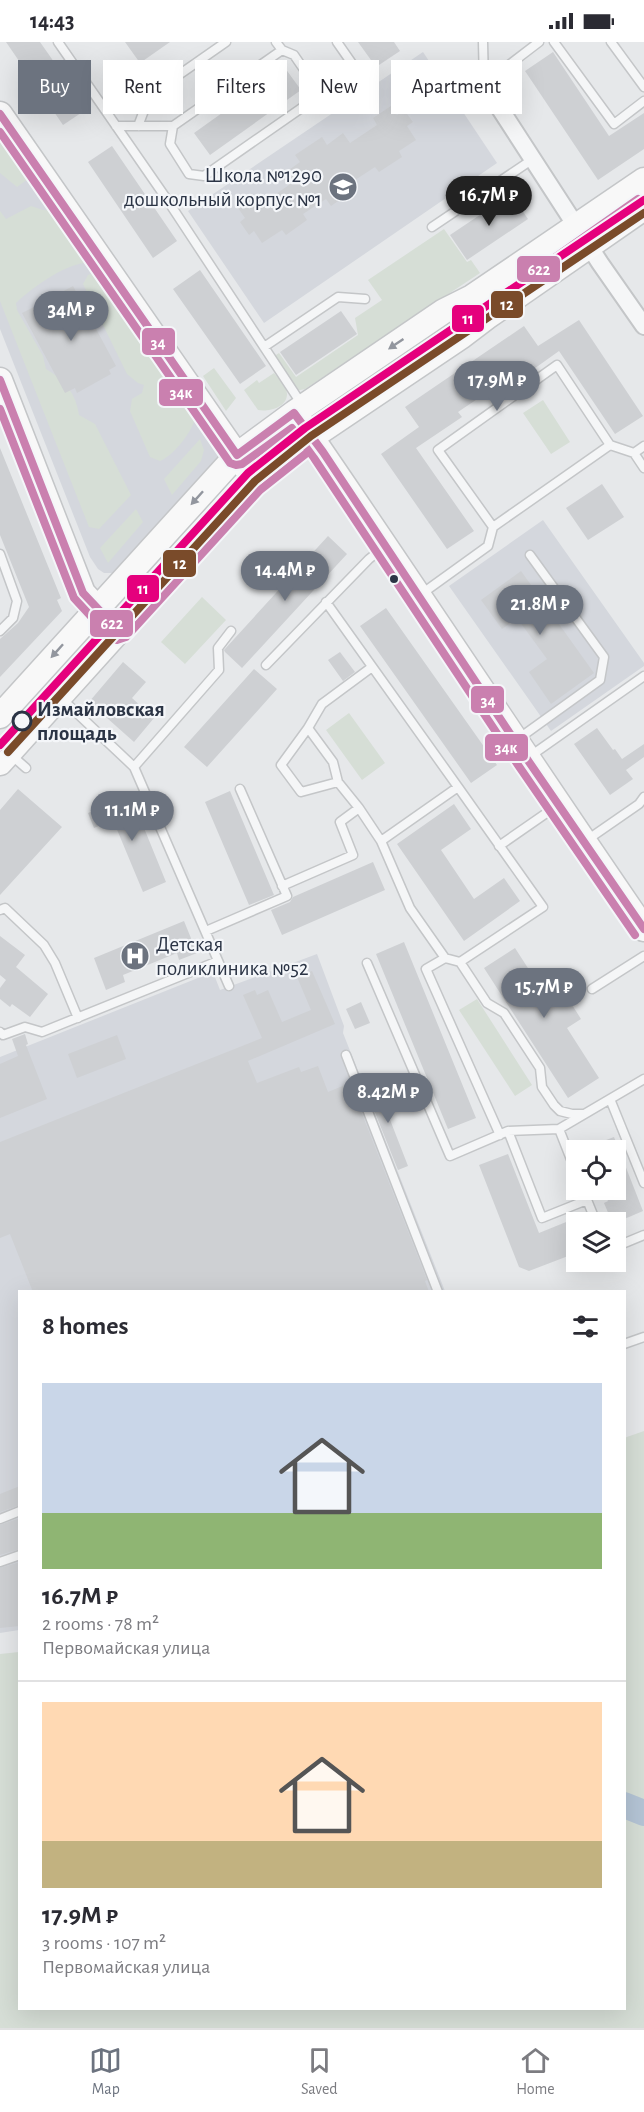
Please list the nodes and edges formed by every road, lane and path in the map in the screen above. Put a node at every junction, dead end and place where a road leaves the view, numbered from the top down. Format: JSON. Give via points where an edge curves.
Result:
{"nodes":[{"id":1,"x":58,"y":42,"type":"edge"},
{"id":2,"x":226,"y":42,"type":"edge"},
{"id":3,"x":337,"y":42,"type":"edge"},
{"id":4,"x":483,"y":42,"type":"edge"},
{"id":5,"x":539,"y":42,"type":"edge"},
{"id":6,"x":554,"y":42,"type":"edge"},
{"id":7,"x":611,"y":42,"type":"edge"},
{"id":8,"x":279,"y":46,"type":"edge"},
{"id":9,"x":350,"y":60,"type":"edge"},
{"id":10,"x":483,"y":60,"type":"edge"},
{"id":11,"x":515,"y":60,"type":"edge"},
{"id":12,"x":644,"y":87,"type":"edge"},
{"id":13,"x":644,"y":101,"type":"edge"},
{"id":14,"x":0,"y":114,"type":"edge"},
{"id":15,"x":503,"y":114,"type":"edge"},
{"id":16,"x":116,"y":126,"type":"junction"},
{"id":17,"x":138,"y":126,"type":"junction"},
{"id":18,"x":173,"y":126,"type":"junction"},
{"id":19,"x":532,"y":159,"type":"junction"},
{"id":20,"x":644,"y":180,"type":"edge"},
{"id":21,"x":644,"y":208,"type":"edge"},
{"id":22,"x":432,"y":227,"type":"dead end"},
{"id":23,"x":583,"y":236,"type":"junction"},
{"id":24,"x":365,"y":299,"type":"dead end"},
{"id":25,"x":644,"y":327,"type":"edge"},
{"id":26,"x":264,"y":347,"type":"junction"},
{"id":27,"x":0,"y":380,"type":"edge"},
{"id":28,"x":296,"y":405,"type":"junction"},
{"id":29,"x":5,"y":409,"type":"edge"},
{"id":30,"x":312,"y":437,"type":"junction"},
{"id":31,"x":610,"y":445,"type":"junction"},
{"id":32,"x":644,"y":446,"type":"edge"},
{"id":33,"x":634,"y":453,"type":"junction"},
{"id":34,"x":237,"y":455,"type":"junction"},
{"id":35,"x":644,"y":468,"type":"edge"},
{"id":36,"x":253,"y":482,"type":"junction"},
{"id":37,"x":493,"y":527,"type":"junction"},
{"id":38,"x":386,"y":546,"type":"junction"},
{"id":39,"x":0,"y":554,"type":"edge"},
{"id":40,"x":530,"y":555,"type":"dead end"},
{"id":41,"x":419,"y":596,"type":"junction"},
{"id":42,"x":326,"y":602,"type":"junction"},
{"id":43,"x":97,"y":608,"type":"junction"},
{"id":44,"x":118,"y":630,"type":"junction"},
{"id":45,"x":0,"y":631,"type":"edge"},
{"id":46,"x":231,"y":631,"type":"dead end"},
{"id":47,"x":266,"y":665,"type":"dead end"},
{"id":48,"x":372,"y":667,"type":"junction"},
{"id":49,"x":644,"y":676,"type":"edge"},
{"id":50,"x":59,"y":697,"type":"junction"},
{"id":51,"x":0,"y":716,"type":"edge"},
{"id":52,"x":308,"y":728,"type":"junction"},
{"id":53,"x":521,"y":750,"type":"junction"},
{"id":54,"x":12,"y":761,"type":"edge"},
{"id":55,"x":134,"y":767,"type":"junction"},
{"id":56,"x":338,"y":782,"type":"junction"},
{"id":57,"x":458,"y":787,"type":"junction"},
{"id":58,"x":240,"y":789,"type":"dead end"},
{"id":59,"x":644,"y":797,"type":"edge"},
{"id":60,"x":559,"y":804,"type":"junction"},
{"id":61,"x":359,"y":808,"type":"junction"},
{"id":62,"x":381,"y":841,"type":"junction"},
{"id":63,"x":585,"y":842,"type":"junction"},
{"id":64,"x":499,"y":846,"type":"junction"},
{"id":65,"x":282,"y":885,"type":"junction"},
{"id":66,"x":16,"y":908,"type":"dead end"},
{"id":67,"x":3,"y":909,"type":"edge"},
{"id":68,"x":644,"y":929,"type":"edge"},
{"id":69,"x":206,"y":931,"type":"junction"},
{"id":70,"x":644,"y":956,"type":"edge"},
{"id":71,"x":445,"y":958,"type":"junction"},
{"id":72,"x":218,"y":961,"type":"junction"},
{"id":73,"x":460,"y":962,"type":"junction"},
{"id":74,"x":367,"y":963,"type":"dead end"},
{"id":75,"x":229,"y":986,"type":"dead end"},
{"id":76,"x":592,"y":989,"type":"dead end"},
{"id":77,"x":78,"y":1018,"type":"junction"},
{"id":78,"x":0,"y":1032,"type":"edge"},
{"id":79,"x":346,"y":1055,"type":"dead end"},
{"id":80,"x":644,"y":1079,"type":"edge"},
{"id":81,"x":610,"y":1099,"type":"junction"},
{"id":82,"x":584,"y":1114,"type":"junction"},
{"id":83,"x":559,"y":1129,"type":"junction"},
{"id":84,"x":504,"y":1133,"type":"junction"},
{"id":85,"x":566,"y":1147,"type":"edge"},
{"id":86,"x":643,"y":1179,"type":"edge"},
{"id":87,"x":587,"y":1200,"type":"joint"},
{"id":88,"x":592,"y":1212,"type":"edge"},
{"id":89,"x":644,"y":1235,"type":"edge"},
{"id":90,"x":626,"y":1242,"type":"edge"},
{"id":91,"x":437,"y":1290,"type":"edge"},
{"id":92,"x":644,"y":1337,"type":"edge"},
{"id":93,"x":626,"y":1343,"type":"edge"},
{"id":94,"x":18,"y":1512,"type":"edge"},
{"id":95,"x":0,"y":1519,"type":"edge"},
{"id":96,"x":18,"y":1556,"type":"edge"},
{"id":97,"x":0,"y":1563,"type":"edge"}],
"edges":[{"from":1,"to":16,"type":"lane"},
{"from":2,"to":17,"type":"lane","via":[[150,95]]},
{"from":3,"to":9,"type":"lane"},
{"from":4,"to":10,"type":"lane"},
{"from":5,"to":11,"type":"lane"},
{"from":6,"to":13,"type":"lane","via":[[614,124]]},
{"from":7,"to":12,"type":"lane"},
{"from":8,"to":18,"type":"lane"},
{"from":8,"to":18,"type":"lane","via":[[294,55],[316,87],[313,100],[204,176],[189,174],[176,154],[170,144]]},
{"from":14,"to":34,"type":"main road"},
{"from":15,"to":19,"type":"street"},
{"from":16,"to":17,"type":"lane"},
{"from":16,"to":26,"type":"lane"},
{"from":17,"to":18,"type":"lane"},
{"from":19,"to":22,"type":"lane"},
{"from":19,"to":23,"type":"street"},
{"from":20,"to":23,"type":"main road"},
{"from":21,"to":23,"type":"main road"},
{"from":23,"to":25,"type":"street"},
{"from":23,"to":28,"type":"main road","one_way":true,"via":[[444,311]]},
{"from":23,"to":30,"type":"main road","via":[[462,336]]},
{"from":24,"to":26,"type":"lane","via":[[338,297]]},
{"from":26,"to":28,"type":"lane"},
{"from":27,"to":29,"type":"main road"},
{"from":28,"to":30,"type":"main road"},
{"from":28,"to":34,"type":"main road"},
{"from":29,"to":43,"type":"main road","via":[[83,593]]},
{"from":30,"to":36,"type":"main road"},
{"from":30,"to":38,"type":"main road"},
{"from":31,"to":33,"type":"lane"},
{"from":31,"to":37,"type":"lane"},
{"from":31,"to":37,"type":"lane","via":[[557,365],[438,450]]},
{"from":32,"to":33,"type":"lane"},
{"from":33,"to":35,"type":"lane"},
{"from":34,"to":36,"type":"main road"},
{"from":34,"to":43,"type":"main road","one_way":true},
{"from":36,"to":44,"type":"main road"},
{"from":37,"to":41,"type":"lane","via":[[488,546]]},
{"from":38,"to":41,"type":"main road"},
{"from":38,"to":42,"type":"lane"},
{"from":39,"to":45,"type":"lane","via":[[17,601],[13,618]]},
{"from":40,"to":53,"type":"lane","via":[[604,657],[600,680]]},
{"from":41,"to":53,"type":"main road"},
{"from":42,"to":47,"type":"lane"},
{"from":42,"to":48,"type":"lane"},
{"from":43,"to":44,"type":"main road"},
{"from":43,"to":51,"type":"main road","one_way":true},
{"from":44,"to":50,"type":"main road"},
{"from":46,"to":55,"type":"lane","via":[[218,648],[219,670]]},
{"from":48,"to":52,"type":"lane","via":[[322,704]]},
{"from":48,"to":57,"type":"lane"},
{"from":49,"to":53,"type":"lane"},
{"from":50,"to":54,"type":"main road"},
{"from":50,"to":55,"type":"lane"},
{"from":52,"to":56,"type":"lane","via":[[333,762]]},
{"from":52,"to":56,"type":"lane","via":[[281,765],[301,792]]},
{"from":53,"to":60,"type":"main road"},
{"from":55,"to":69,"type":"lane"},
{"from":56,"to":61,"type":"lane"},
{"from":57,"to":62,"type":"lane"},
{"from":57,"to":64,"type":"lane"},
{"from":58,"to":65,"type":"lane"},
{"from":59,"to":63,"type":"lane"},
{"from":60,"to":63,"type":"main road"},
{"from":60,"to":64,"type":"lane"},
{"from":61,"to":62,"type":"lane"},
{"from":61,"to":65,"type":"lane","via":[[340,822],[353,855]]},
{"from":62,"to":71,"type":"lane","via":[[410,908]]},
{"from":63,"to":68,"type":"main road"},
{"from":64,"to":73,"type":"lane","via":[[543,907]]},
{"from":65,"to":69,"type":"lane","via":[[287,896]]},
{"from":66,"to":67,"type":"lane"},
{"from":67,"to":77,"type":"lane","via":[[44,945]]},
{"from":69,"to":72,"type":"lane"},
{"from":70,"to":76,"type":"lane"},
{"from":71,"to":73,"type":"lane"},
{"from":71,"to":84,"type":"lane","via":[[426,969]]},
{"from":72,"to":75,"type":"lane"},
{"from":72,"to":77,"type":"lane"},
{"from":73,"to":82,"type":"lane","via":[[487,1003],[504,1013],[540,1068],[542,1088],[554,1105],[560,1111]]},
{"from":74,"to":84,"type":"lane","via":[[450,1156]]},
{"from":77,"to":78,"type":"lane","via":[[42,1032],[25,1027],[3,1035]]},
{"from":79,"to":91,"type":"lane"},
{"from":80,"to":81,"type":"lane"},
{"from":81,"to":82,"type":"lane"},
{"from":81,"to":86,"type":"lane"},
{"from":82,"to":83,"type":"lane"},
{"from":83,"to":84,"type":"lane"},
{"from":83,"to":85,"type":"lane"},
{"from":84,"to":87,"type":"lane","via":[[542,1218]]},
{"from":87,"to":88,"type":"lane"},
{"from":89,"to":90,"type":"lane"},
{"from":92,"to":93,"type":"lane"},
{"from":94,"to":95,"type":"lane"},
{"from":96,"to":97,"type":"lane"}]}
